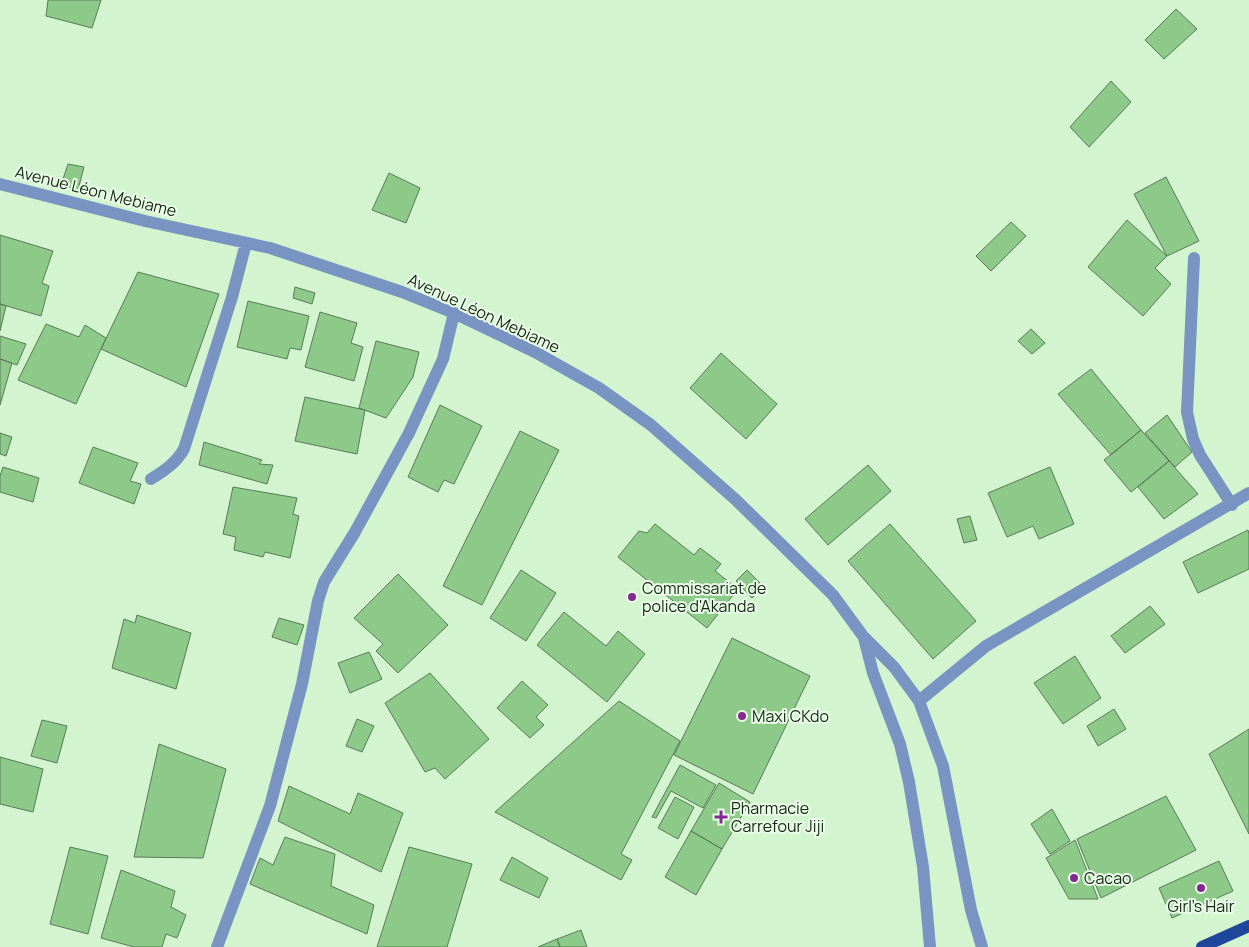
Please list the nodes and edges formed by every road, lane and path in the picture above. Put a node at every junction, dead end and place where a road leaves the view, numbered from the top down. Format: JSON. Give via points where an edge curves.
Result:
{"nodes":[{"id":1,"x":0,"y":184,"type":"edge"},
{"id":2,"x":246,"y":243,"type":"junction"},
{"id":3,"x":1194,"y":258,"type":"dead end"},
{"id":4,"x":454,"y":313,"type":"junction"},
{"id":5,"x":151,"y":478,"type":"dead end"},
{"id":6,"x":1249,"y":493,"type":"edge"},
{"id":7,"x":1232,"y":505,"type":"junction"},
{"id":8,"x":863,"y":636,"type":"junction"},
{"id":9,"x":919,"y":701,"type":"junction"},
{"id":10,"x":1249,"y":926,"type":"edge"},
{"id":11,"x":217,"y":947,"type":"edge"},
{"id":12,"x":930,"y":947,"type":"edge"},
{"id":13,"x":982,"y":947,"type":"edge"},
{"id":14,"x":1202,"y":947,"type":"edge"}],
"edges":[{"from":1,"to":2,"type":"street","name":"Avenue Léon Mebiame"},
{"from":2,"to":4,"type":"street","name":"Avenue Léon Mebiame","via":[[402,292]]},
{"from":2,"to":5,"type":"street","via":[[184,450],[179,459]]},
{"from":3,"to":7,"type":"street","via":[[1188,412],[1200,455]]},
{"from":4,"to":8,"type":"street","name":"Avenue Léon Mebiame","via":[[535,352],[599,388],[651,425],[800,562],[833,595]]},
{"from":4,"to":11,"type":"street","via":[[443,359],[409,434],[324,582],[302,684],[270,806]]},
{"from":6,"to":7,"type":"street"},
{"from":7,"to":9,"type":"street","via":[[986,646]]},
{"from":8,"to":9,"type":"street","via":[[894,666]]},
{"from":8,"to":12,"type":"street","via":[[873,673],[900,744],[909,782],[923,868]]},
{"from":9,"to":13,"type":"street","via":[[943,766],[971,910]]},
{"from":10,"to":14,"type":"main road"}]}
